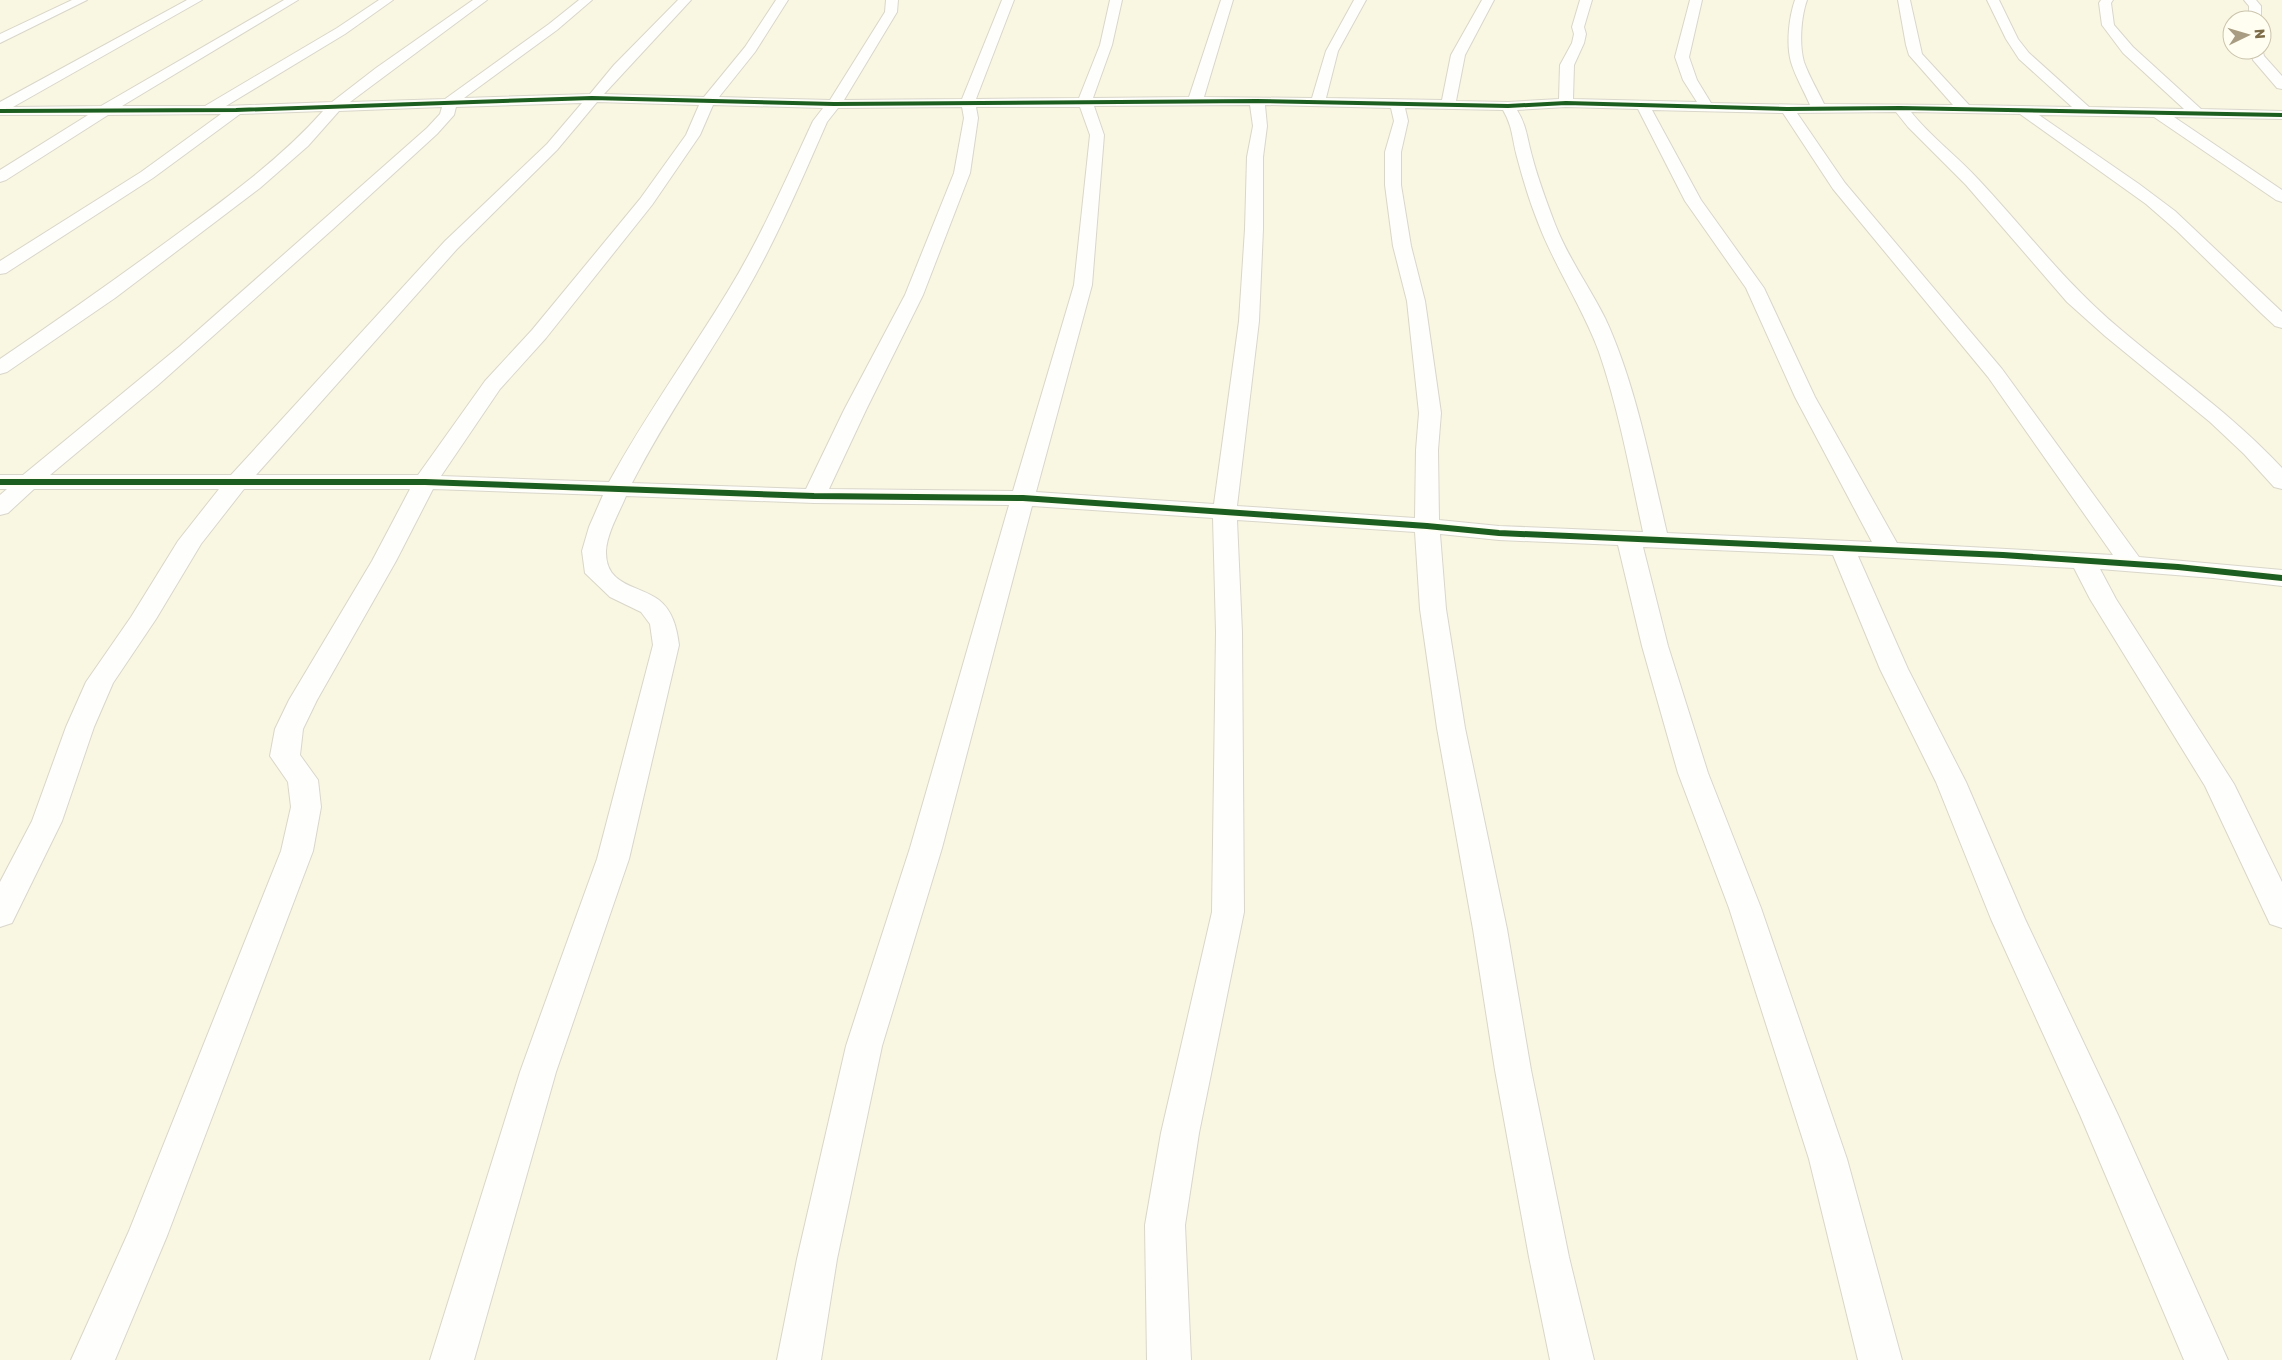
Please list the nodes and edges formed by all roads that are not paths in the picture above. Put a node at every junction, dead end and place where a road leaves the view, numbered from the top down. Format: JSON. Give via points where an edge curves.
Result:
{"nodes":[{"id":1,"x":81,"y":0,"type":"edge"},
{"id":2,"x":196,"y":0,"type":"edge"},
{"id":3,"x":292,"y":0,"type":"edge"},
{"id":4,"x":387,"y":0,"type":"edge"},
{"id":5,"x":481,"y":0,"type":"edge"},
{"id":6,"x":586,"y":0,"type":"edge"},
{"id":7,"x":685,"y":0,"type":"edge"},
{"id":8,"x":782,"y":0,"type":"edge"},
{"id":9,"x":892,"y":0,"type":"edge"},
{"id":10,"x":1008,"y":0,"type":"edge"},
{"id":11,"x":1116,"y":0,"type":"edge"},
{"id":12,"x":1227,"y":0,"type":"edge"},
{"id":13,"x":1360,"y":0,"type":"edge"},
{"id":14,"x":1488,"y":0,"type":"edge"},
{"id":15,"x":1586,"y":0,"type":"edge"},
{"id":16,"x":1696,"y":0,"type":"edge"},
{"id":17,"x":1800,"y":0,"type":"edge"},
{"id":18,"x":1904,"y":0,"type":"edge"},
{"id":19,"x":1993,"y":0,"type":"edge"},
{"id":20,"x":2107,"y":0,"type":"edge"},
{"id":21,"x":0,"y":39,"type":"edge"},
{"id":22,"x":2261,"y":60,"type":"edge"},
{"id":23,"x":2282,"y":84,"type":"edge"},
{"id":24,"x":592,"y":98,"type":"junction"},
{"id":25,"x":708,"y":101,"type":"junction"},
{"id":26,"x":1085,"y":101,"type":"junction"},
{"id":27,"x":1256,"y":101,"type":"junction"},
{"id":28,"x":450,"y":102,"type":"junction"},
{"id":29,"x":968,"y":102,"type":"junction"},
{"id":30,"x":1196,"y":102,"type":"junction"},
{"id":31,"x":1318,"y":102,"type":"junction"},
{"id":32,"x":1566,"y":103,"type":"junction"},
{"id":33,"x":834,"y":104,"type":"junction"},
{"id":34,"x":1397,"y":104,"type":"junction"},
{"id":35,"x":1642,"y":104,"type":"junction"},
{"id":36,"x":1448,"y":106,"type":"junction"},
{"id":37,"x":1508,"y":106,"type":"junction"},
{"id":38,"x":336,"y":107,"type":"junction"},
{"id":39,"x":1707,"y":107,"type":"junction"},
{"id":40,"x":1900,"y":108,"type":"junction"},
{"id":41,"x":0,"y":109,"type":"edge"},
{"id":42,"x":106,"y":109,"type":"junction"},
{"id":43,"x":1787,"y":109,"type":"junction"},
{"id":44,"x":1820,"y":109,"type":"junction"},
{"id":45,"x":1965,"y":109,"type":"junction"},
{"id":46,"x":209,"y":110,"type":"junction"},
{"id":47,"x":236,"y":110,"type":"junction"},
{"id":48,"x":2023,"y":110,"type":"junction"},
{"id":49,"x":2086,"y":112,"type":"junction"},
{"id":50,"x":2156,"y":112,"type":"junction"},
{"id":51,"x":2197,"y":113,"type":"junction"},
{"id":52,"x":2281,"y":116,"type":"edge"},
{"id":53,"x":0,"y":177,"type":"edge"},
{"id":54,"x":2282,"y":197,"type":"edge"},
{"id":55,"x":0,"y":269,"type":"edge"},
{"id":56,"x":2282,"y":322,"type":"edge"},
{"id":57,"x":0,"y":368,"type":"edge"},
{"id":58,"x":0,"y":482,"type":"edge"},
{"id":59,"x":26,"y":482,"type":"junction"},
{"id":60,"x":237,"y":482,"type":"junction"},
{"id":61,"x":425,"y":482,"type":"junction"},
{"id":62,"x":2282,"y":482,"type":"edge"},
{"id":63,"x":617,"y":488,"type":"junction"},
{"id":64,"x":814,"y":496,"type":"junction"},
{"id":65,"x":1023,"y":498,"type":"junction"},
{"id":66,"x":0,"y":508,"type":"edge"},
{"id":67,"x":1225,"y":511,"type":"junction"},
{"id":68,"x":1427,"y":526,"type":"junction"},
{"id":69,"x":1643,"y":540,"type":"junction"},
{"id":70,"x":1842,"y":547,"type":"junction"},
{"id":71,"x":1888,"y":549,"type":"junction"},
{"id":72,"x":2084,"y":562,"type":"junction"},
{"id":73,"x":2132,"y":564,"type":"junction"},
{"id":74,"x":2282,"y":578,"type":"edge"},
{"id":75,"x":0,"y":914,"type":"edge"},
{"id":76,"x":2282,"y":915,"type":"edge"},
{"id":77,"x":93,"y":1360,"type":"edge"},
{"id":78,"x":452,"y":1360,"type":"edge"},
{"id":79,"x":799,"y":1360,"type":"edge"},
{"id":80,"x":1169,"y":1360,"type":"edge"},
{"id":81,"x":1572,"y":1360,"type":"edge"},
{"id":82,"x":1880,"y":1360,"type":"edge"},
{"id":83,"x":2206,"y":1360,"type":"edge"}],
"edges":[{"from":1,"to":21,"type":"street"},
{"from":2,"to":41,"type":"street"},
{"from":3,"to":42,"type":"street"},
{"from":4,"to":46,"type":"street"},
{"from":5,"to":38,"type":"street"},
{"from":6,"to":28,"type":"street"},
{"from":7,"to":24,"type":"street"},
{"from":8,"to":25,"type":"street","via":[[750,49]]},
{"from":9,"to":33,"type":"street","via":[[882,27]]},
{"from":10,"to":29,"type":"street"},
{"from":11,"to":26,"type":"street","via":[[1106,45]]},
{"from":12,"to":30,"type":"street"},
{"from":13,"to":31,"type":"street","via":[[1332,51]]},
{"from":14,"to":36,"type":"street","via":[[1458,55]]},
{"from":15,"to":32,"type":"street","via":[[1578,27],[1578,43],[1568,65]]},
{"from":16,"to":39,"type":"street","via":[[1682,57],[1690,80]]},
{"from":17,"to":44,"type":"street","via":[[1796,53]]},
{"from":18,"to":45,"type":"street","via":[[1916,55]]},
{"from":19,"to":49,"type":"street","via":[[2024,56]]},
{"from":20,"to":51,"type":"street","via":[[2108,25],[2146,68]]},
{"from":22,"to":23,"type":"street"},
{"from":24,"to":25,"type":"street"},
{"from":24,"to":28,"type":"street"},
{"from":24,"to":60,"type":"street","via":[[552,147],[451,245]]},
{"from":25,"to":33,"type":"street"},
{"from":25,"to":61,"type":"street","via":[[692,135],[646,202],[539,334],[492,385]]},
{"from":26,"to":29,"type":"street"},
{"from":26,"to":30,"type":"street"},
{"from":26,"to":65,"type":"street","via":[[1097,135],[1083,285]]},
{"from":27,"to":30,"type":"street"},
{"from":27,"to":31,"type":"street"},
{"from":27,"to":67,"type":"street","via":[[1260,126],[1255,157],[1249,321]]},
{"from":28,"to":38,"type":"street"},
{"from":28,"to":59,"type":"street","via":[[447,115],[432,131],[188,348]]},
{"from":29,"to":33,"type":"street"},
{"from":29,"to":64,"type":"street","via":[[971,118],[962,173],[914,294]]},
{"from":31,"to":34,"type":"street"},
{"from":32,"to":35,"type":"street"},
{"from":32,"to":37,"type":"street"},
{"from":33,"to":63,"type":"street","via":[[820,122],[774,224],[737,291],[644,438]]},
{"from":34,"to":36,"type":"street"},
{"from":34,"to":68,"type":"street","via":[[1401,121],[1393,152],[1393,185],[1402,246],[1416,300],[1430,413],[1426,450]]},
{"from":35,"to":39,"type":"street"},
{"from":35,"to":71,"type":"street","via":[[1693,201],[1755,288],[1805,397]]},
{"from":36,"to":37,"type":"street"},
{"from":37,"to":69,"type":"street","via":[[1518,122],[1524,156],[1547,225],[1595,318],[1609,353],[1631,429]]},
{"from":38,"to":47,"type":"street"},
{"from":38,"to":57,"type":"street","via":[[303,143],[254,185],[108,294]]},
{"from":39,"to":43,"type":"street"},
{"from":40,"to":44,"type":"street"},
{"from":40,"to":45,"type":"street"},
{"from":40,"to":62,"type":"street","via":[[1972,182],[2074,298],[2218,417]]},
{"from":41,"to":42,"type":"street"},
{"from":42,"to":46,"type":"street"},
{"from":42,"to":53,"type":"street"},
{"from":43,"to":44,"type":"street"},
{"from":43,"to":73,"type":"street","via":[[1839,186],[1995,373]]},
{"from":45,"to":48,"type":"street"},
{"from":46,"to":47,"type":"street"},
{"from":47,"to":55,"type":"street","via":[[153,170]]},
{"from":48,"to":49,"type":"street"},
{"from":48,"to":56,"type":"street","via":[[2134,186],[2214,256],[2245,290]]},
{"from":49,"to":50,"type":"street"},
{"from":50,"to":51,"type":"street"},
{"from":50,"to":54,"type":"street"},
{"from":51,"to":52,"type":"street"},
{"from":58,"to":59,"type":"street"},
{"from":59,"to":60,"type":"street"},
{"from":59,"to":66,"type":"street"},
{"from":60,"to":61,"type":"street"},
{"from":60,"to":75,"type":"street","via":[[190,541],[100,682],[80,727],[47,821]]},
{"from":61,"to":63,"type":"street"},
{"from":61,"to":77,"type":"street","via":[[289,729],[285,756],[303,780],[306,807],[297,851],[146,1236]]},
{"from":63,"to":64,"type":"street"},
{"from":63,"to":78,"type":"street","via":[[594,551],[598,573],[619,592],[650,606],[663,624],[666,646],[613,859],[538,1072]]},
{"from":64,"to":65,"type":"street"},
{"from":65,"to":67,"type":"street"},
{"from":65,"to":79,"type":"street","via":[[926,848],[864,1046],[817,1259]]},
{"from":67,"to":68,"type":"street"},
{"from":67,"to":80,"type":"street","via":[[1229,641],[1228,912],[1180,1133],[1165,1225]]},
{"from":68,"to":69,"type":"street"},
{"from":68,"to":81,"type":"street","via":[[1433,609],[1451,728],[1490,929],[1514,1079]]},
{"from":69,"to":70,"type":"street"},
{"from":69,"to":82,"type":"street","via":[[1655,646],[1693,773],[1745,908],[1828,1158]]},
{"from":70,"to":71,"type":"street"},
{"from":70,"to":83,"type":"street","via":[[1894,669],[1952,782],[2008,919],[2099,1115]]},
{"from":71,"to":72,"type":"street"},
{"from":72,"to":73,"type":"street"},
{"from":72,"to":76,"type":"street","via":[[2103,599],[2219,784]]},
{"from":73,"to":74,"type":"street"}]}
